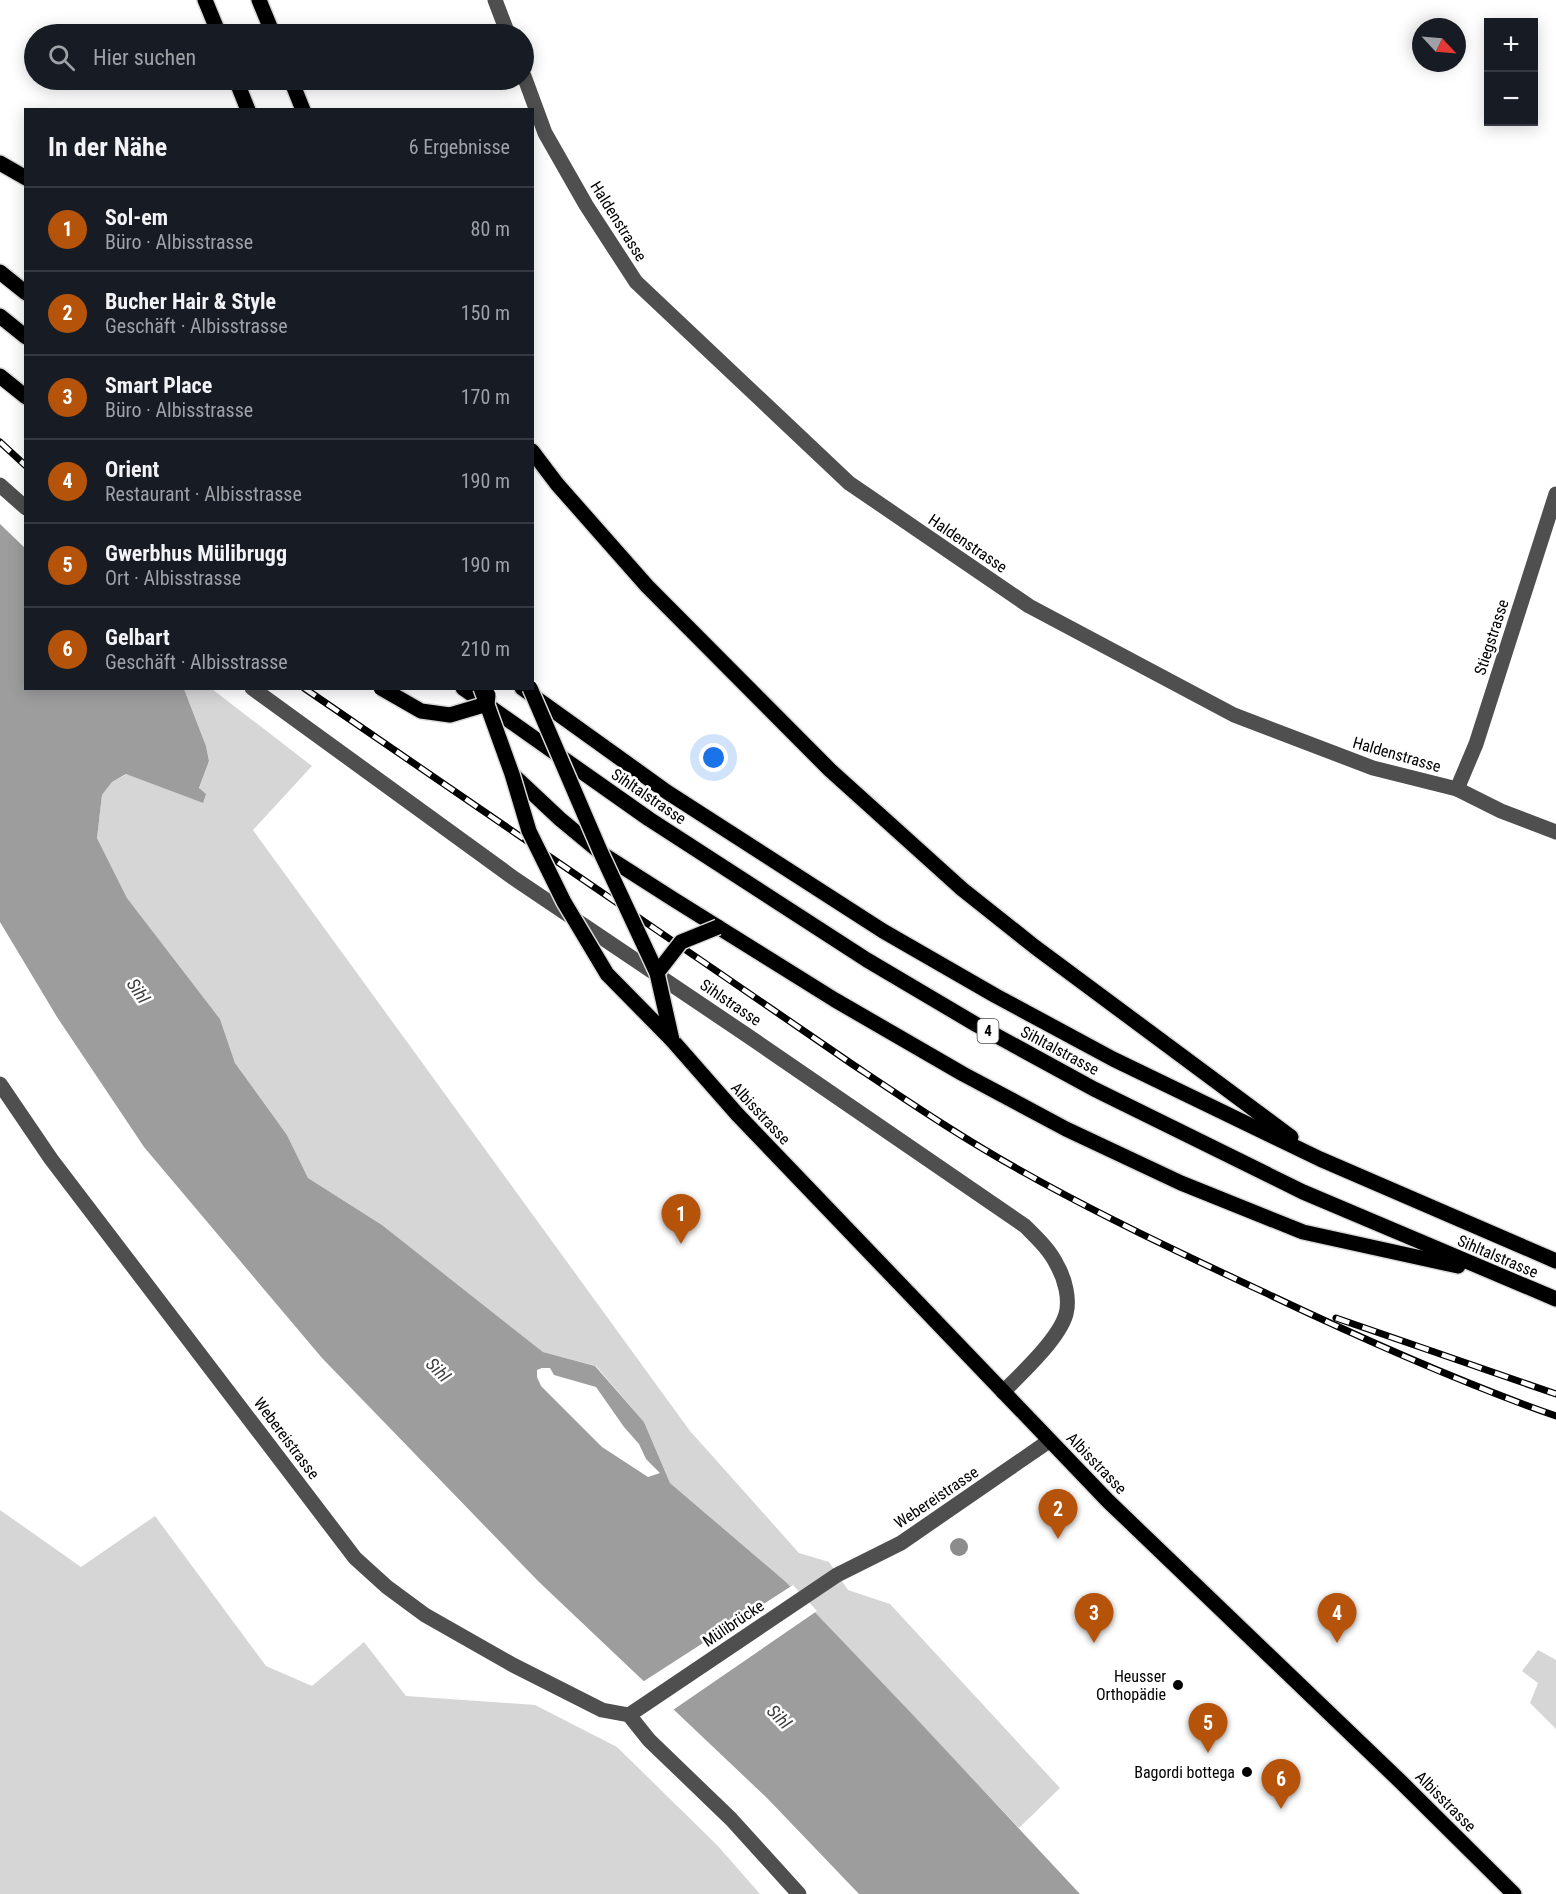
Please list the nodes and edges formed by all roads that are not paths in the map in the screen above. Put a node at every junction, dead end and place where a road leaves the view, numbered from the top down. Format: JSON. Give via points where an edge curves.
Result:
{"nodes":[{"id":1,"x":205,"y":0,"type":"edge"},
{"id":2,"x":259,"y":0,"type":"edge"},
{"id":3,"x":495,"y":0,"type":"edge"},
{"id":4,"x":215,"y":24,"type":"edge"},
{"id":5,"x":269,"y":24,"type":"edge"},
{"id":6,"x":504,"y":24,"type":"edge"},
{"id":7,"x":240,"y":90,"type":"edge"},
{"id":8,"x":295,"y":90,"type":"edge"},
{"id":9,"x":529,"y":90,"type":"edge"},
{"id":10,"x":247,"y":108,"type":"edge"},
{"id":11,"x":302,"y":108,"type":"edge"},
{"id":12,"x":0,"y":163,"type":"edge"},
{"id":13,"x":24,"y":177,"type":"edge"},
{"id":14,"x":0,"y":272,"type":"edge"},
{"id":15,"x":24,"y":291,"type":"edge"},
{"id":16,"x":0,"y":316,"type":"edge"},
{"id":17,"x":24,"y":335,"type":"edge"},
{"id":18,"x":0,"y":376,"type":"edge"},
{"id":19,"x":24,"y":395,"type":"edge"},
{"id":20,"x":534,"y":454,"type":"edge"},
{"id":21,"x":0,"y":484,"type":"edge"},
{"id":22,"x":1556,"y":494,"type":"edge"},
{"id":23,"x":24,"y":506,"type":"edge"},
{"id":24,"x":255,"y":690,"type":"edge"},
{"id":25,"x":384,"y":690,"type":"edge"},
{"id":26,"x":466,"y":690,"type":"edge"},
{"id":27,"x":525,"y":690,"type":"edge"},
{"id":28,"x":531,"y":690,"type":"edge"},
{"id":29,"x":488,"y":696,"type":"edge"},
{"id":30,"x":512,"y":774,"type":"junction"},
{"id":31,"x":1457,"y":789,"type":"junction"},
{"id":32,"x":1556,"y":832,"type":"edge"},
{"id":33,"x":601,"y":853,"type":"junction"},
{"id":34,"x":718,"y":927,"type":"junction"},
{"id":35,"x":657,"y":973,"type":"junction"},
{"id":36,"x":672,"y":1040,"type":"junction"},
{"id":37,"x":0,"y":1084,"type":"edge"},
{"id":38,"x":1320,"y":1159,"type":"junction"},
{"id":39,"x":1556,"y":1261,"type":"edge"},
{"id":40,"x":1493,"y":1274,"type":"junction"},
{"id":41,"x":1556,"y":1299,"type":"edge"},
{"id":42,"x":1003,"y":1392,"type":"junction"},
{"id":43,"x":1049,"y":1441,"type":"junction"},
{"id":44,"x":837,"y":1575,"type":"joint"},
{"id":45,"x":629,"y":1715,"type":"junction"},
{"id":46,"x":799,"y":1894,"type":"edge"},
{"id":47,"x":1514,"y":1894,"type":"edge"}],
"edges":[{"from":1,"to":4,"type":"main road"},
{"from":2,"to":5,"type":"main road"},
{"from":3,"to":6,"type":"street"},
{"from":7,"to":10,"type":"main road"},
{"from":8,"to":11,"type":"main road"},
{"from":9,"to":31,"type":"street","name":"Haldenstrasse","via":[[545,133],[636,282],[849,483],[1029,606],[1234,715],[1373,768]]},
{"from":12,"to":13,"type":"main road"},
{"from":14,"to":15,"type":"main road"},
{"from":16,"to":17,"type":"main road"},
{"from":18,"to":19,"type":"main road"},
{"from":20,"to":38,"type":"main road","via":[[646,586],[830,770],[962,889]]},
{"from":21,"to":23,"type":"street"},
{"from":22,"to":31,"type":"street","name":"Stiegstrasse","via":[[1476,744]]},
{"from":24,"to":42,"type":"street","name":"Sihlstrasse","via":[[515,879],[1025,1226],[1058,1265],[1066,1289],[1067,1312],[1061,1328]]},
{"from":25,"to":29,"type":"main road","bridge":true,"via":[[421,711],[450,715]]},
{"from":26,"to":40,"type":"main road","name":"Sihltalstrasse","number":"4","via":[[649,819],[867,960],[977,1025],[1094,1089],[1303,1192]]},
{"from":27,"to":38,"type":"main road","name":"Sihltalstrasse","number":"4","via":[[667,792],[883,931],[1113,1059]]},
{"from":28,"to":33,"type":"main road","name":"Albisstrasse","bridge":true},
{"from":29,"to":30,"type":"main road","name":"Albisstrasse","bridge":true},
{"from":30,"to":33,"type":"main road","bridge":true},
{"from":30,"to":36,"type":"main road","name":"Albisstrasse","bridge":true,"via":[[529,831],[564,902],[607,974]]},
{"from":31,"to":32,"type":"street","name":"Haldenstrasse"},
{"from":33,"to":34,"type":"main road"},
{"from":33,"to":35,"type":"main road","name":"Albisstrasse","bridge":true},
{"from":34,"to":35,"type":"main road","bridge":true,"via":[[681,942]]},
{"from":34,"to":40,"type":"main road","via":[[923,1052],[1066,1129],[1181,1183],[1304,1232]]},
{"from":35,"to":36,"type":"main road","name":"Albisstrasse","bridge":true},
{"from":36,"to":42,"type":"main road","name":"Albisstrasse","via":[[737,1114]]},
{"from":37,"to":45,"type":"street","name":"Webereistrasse","via":[[51,1159],[356,1558],[425,1615],[602,1710]]},
{"from":38,"to":39,"type":"main road","name":"Sihltalstrasse","number":"4"},
{"from":40,"to":41,"type":"main road","name":"Sihltalstrasse","number":"4"},
{"from":42,"to":43,"type":"main road","name":"Albisstrasse"},
{"from":43,"to":44,"type":"street","name":"Webereistrasse","via":[[901,1543]]},
{"from":43,"to":47,"type":"main road","name":"Albisstrasse"},
{"from":44,"to":45,"type":"street","name":"Mülibrücke"},
{"from":45,"to":46,"type":"street","via":[[648,1740],[731,1819]]}]}
